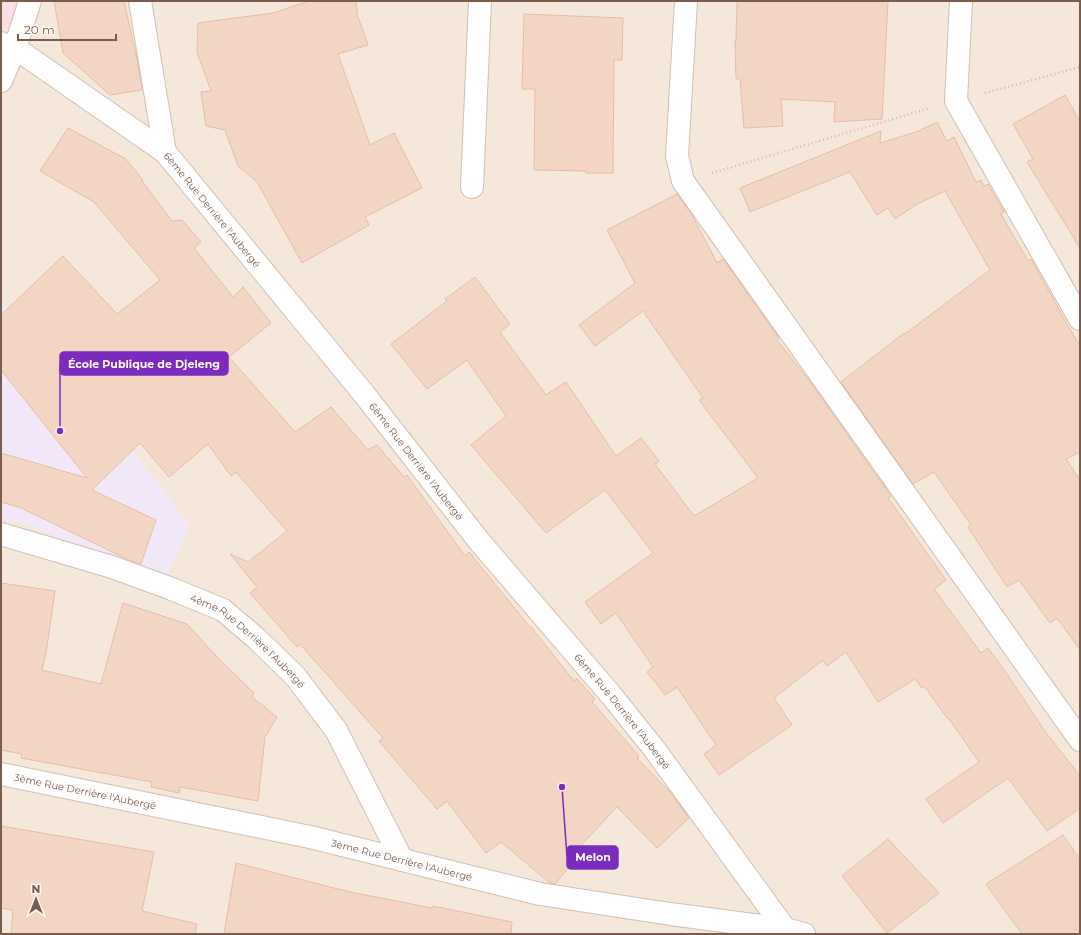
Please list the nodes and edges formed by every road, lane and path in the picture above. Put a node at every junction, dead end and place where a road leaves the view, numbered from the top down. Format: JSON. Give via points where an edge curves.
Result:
{"nodes":[{"id":1,"x":30,"y":1,"type":"edge"},
{"id":2,"x":140,"y":1,"type":"edge"},
{"id":3,"x":480,"y":1,"type":"edge"},
{"id":4,"x":686,"y":1,"type":"edge"},
{"id":5,"x":961,"y":1,"type":"edge"},
{"id":6,"x":8,"y":46,"type":"edge"},
{"id":7,"x":1080,"y":67,"type":"edge"},
{"id":8,"x":1,"y":81,"type":"edge"},
{"id":9,"x":956,"y":101,"type":"junction"},
{"id":10,"x":165,"y":152,"type":"junction"},
{"id":11,"x":683,"y":181,"type":"junction"},
{"id":12,"x":472,"y":187,"type":"dead end"},
{"id":13,"x":1080,"y":319,"type":"edge"},
{"id":14,"x":1,"y":534,"type":"edge"},
{"id":15,"x":1080,"y":740,"type":"edge"},
{"id":16,"x":1,"y":774,"type":"edge"},
{"id":17,"x":402,"y":860,"type":"junction"},
{"id":18,"x":794,"y":932,"type":"edge"}],
"edges":[{"from":1,"to":6,"type":"street"},
{"from":2,"to":10,"type":"street"},
{"from":3,"to":12,"type":"street"},
{"from":4,"to":11,"type":"street","via":[[677,156]]},
{"from":5,"to":9,"type":"street"},
{"from":6,"to":8,"type":"street"},
{"from":6,"to":10,"type":"street","name":"6ème Rue Derrière l'Aubergé"},
{"from":7,"to":9,"type":"path"},
{"from":9,"to":11,"type":"path"},
{"from":9,"to":13,"type":"street"},
{"from":10,"to":18,"type":"street","name":"6ème Rue Derrière l'Aubergé","via":[[364,394],[479,541],[611,695]]},
{"from":11,"to":15,"type":"street"},
{"from":14,"to":17,"type":"street","name":"4ème Rue Derrière l'Aubergé","via":[[112,568],[223,610],[295,676],[336,730]]},
{"from":16,"to":17,"type":"street","name":"3ème Rue Derrière l'Aubergé","via":[[310,837]]},
{"from":17,"to":18,"type":"street","name":"3ème Rue Derrière l'Aubergé","via":[[540,894]]}]}
